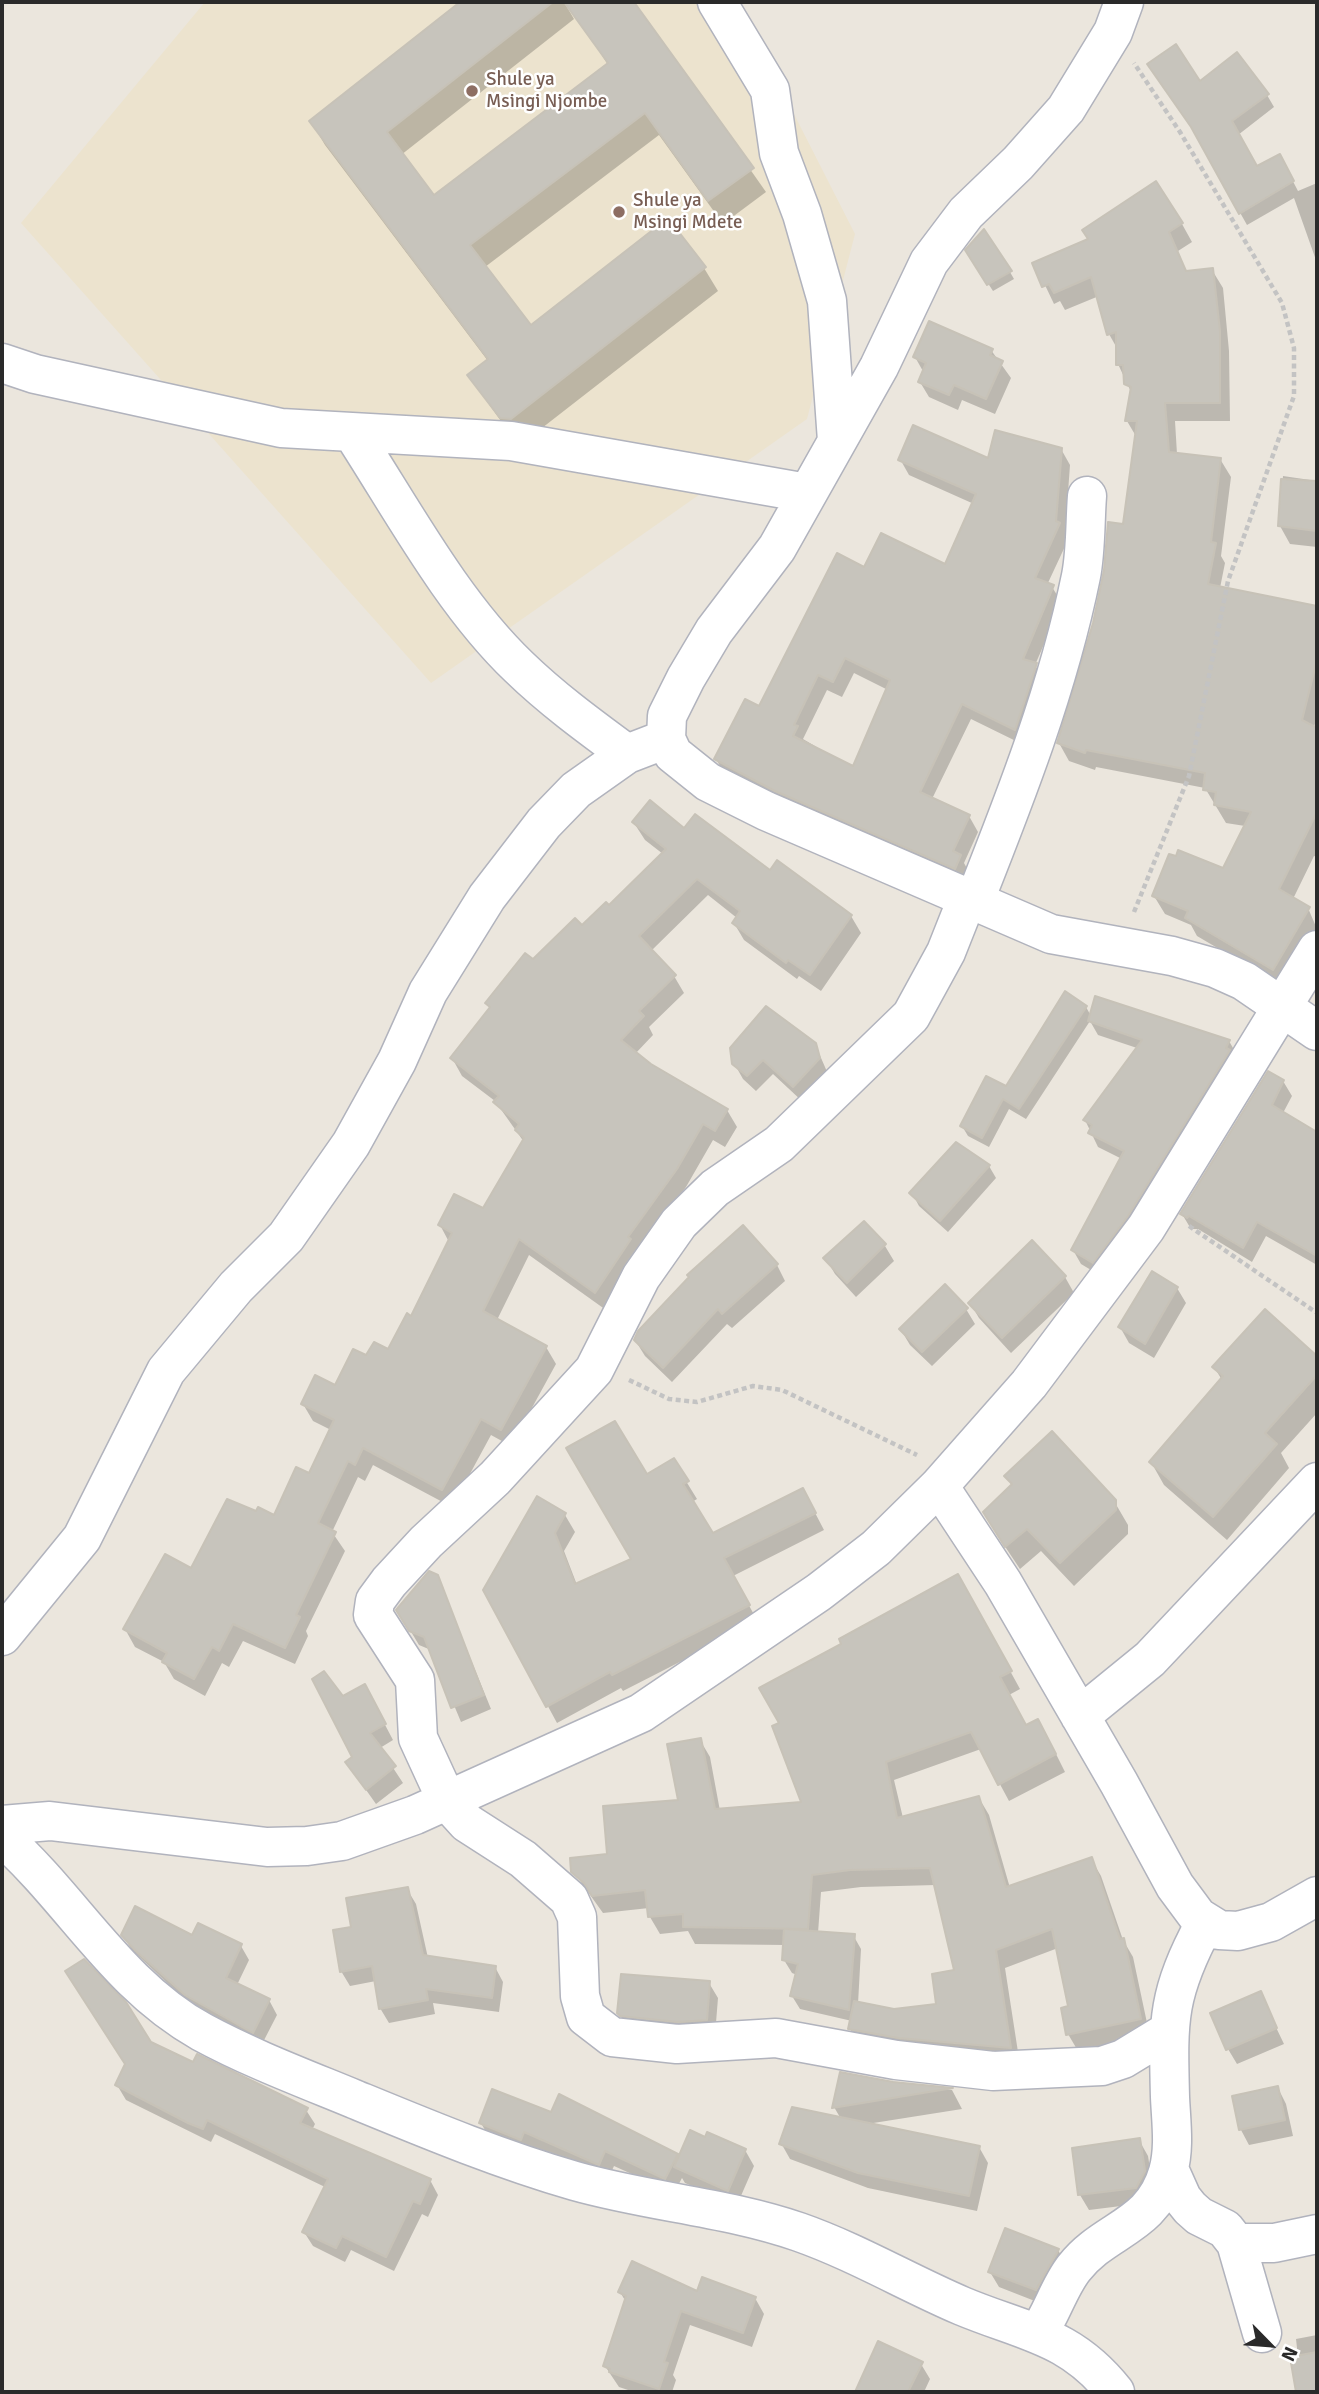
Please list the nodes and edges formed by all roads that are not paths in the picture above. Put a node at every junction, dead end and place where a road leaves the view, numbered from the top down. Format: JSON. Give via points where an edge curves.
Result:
{"nodes":[{"id":1,"x":717,"y":2,"type":"edge"},
{"id":2,"x":1119,"y":17,"type":"edge"},
{"id":3,"x":2,"y":363,"type":"edge"},
{"id":4,"x":352,"y":432,"type":"junction"},
{"id":5,"x":837,"y":441,"type":"junction"},
{"id":6,"x":807,"y":494,"type":"junction"},
{"id":7,"x":1087,"y":496,"type":"dead end"},
{"id":8,"x":666,"y":739,"type":"junction"},
{"id":9,"x":626,"y":754,"type":"junction"},
{"id":10,"x":970,"y":901,"type":"junction"},
{"id":11,"x":1317,"y":950,"type":"edge"},
{"id":12,"x":1281,"y":1006,"type":"junction"},
{"id":13,"x":1317,"y":1031,"type":"edge"},
{"id":14,"x":944,"y":1480,"type":"junction"},
{"id":15,"x":1317,"y":1482,"type":"edge"},
{"id":16,"x":2,"y":1636,"type":"edge"},
{"id":17,"x":1080,"y":1716,"type":"junction"},
{"id":18,"x":447,"y":1801,"type":"junction"},
{"id":19,"x":2,"y":1825,"type":"edge"},
{"id":20,"x":2,"y":1837,"type":"edge"},
{"id":21,"x":1317,"y":1896,"type":"edge"},
{"id":22,"x":1205,"y":1923,"type":"junction"},
{"id":23,"x":1169,"y":2031,"type":"junction"},
{"id":24,"x":1169,"y":2169,"type":"junction"},
{"id":25,"x":1317,"y":2234,"type":"edge"},
{"id":26,"x":1237,"y":2243,"type":"junction"},
{"id":27,"x":1038,"y":2333,"type":"junction"},
{"id":28,"x":1262,"y":2333,"type":"dead end"},
{"id":29,"x":1115,"y":2392,"type":"edge"}],
"edges":[{"from":1,"to":5,"type":"street","via":[[770,90],[779,153],[827,301]]},
{"from":2,"to":5,"type":"street","via":[[1066,110],[966,213],[929,262],[879,367]]},
{"from":3,"to":4,"type":"street","via":[[281,428]]},
{"from":4,"to":6,"type":"street","via":[[511,441]]},
{"from":4,"to":9,"type":"street","via":[[487,632],[517,666]]},
{"from":5,"to":6,"type":"street"},
{"from":6,"to":8,"type":"street","via":[[777,548],[714,631],[686,678],[667,716]]},
{"from":7,"to":10,"type":"street","via":[[1082,573],[1067,635],[1026,769]]},
{"from":8,"to":9,"type":"street"},
{"from":8,"to":10,"type":"street","via":[[673,754],[708,782]]},
{"from":9,"to":16,"type":"street","via":[[576,790],[487,897],[428,992],[351,1144],[286,1237],[236,1287],[166,1371],[82,1538]]},
{"from":10,"to":12,"type":"street","via":[[1051,934],[1215,968]]},
{"from":10,"to":18,"type":"street","via":[[911,1016],[789,1135],[715,1188],[679,1223],[641,1277],[597,1364],[577,1391],[495,1478],[426,1542],[375,1601],[375,1622],[415,1680],[418,1738]]},
{"from":11,"to":12,"type":"street"},
{"from":12,"to":13,"type":"street"},
{"from":12,"to":14,"type":"street","via":[[1160,1205],[1061,1344]]},
{"from":14,"to":17,"type":"street"},
{"from":14,"to":18,"type":"street","via":[[857,1563],[641,1713]]},
{"from":15,"to":17,"type":"street","via":[[1150,1659]]},
{"from":17,"to":22,"type":"street","via":[[1175,1886]]},
{"from":18,"to":19,"type":"street","via":[[342,1841],[307,1846],[267,1847],[50,1821]]},
{"from":18,"to":23,"type":"street","via":[[467,1822],[523,1859],[569,1899],[577,1917],[580,1996],[586,2017],[612,2037],[677,2045],[776,2038],[896,2060],[993,2071],[1102,2066],[1123,2059]]},
{"from":20,"to":27,"type":"street","via":[[143,1989],[177,2017],[233,2047],[503,2159],[646,2199],[798,2232],[963,2306]]},
{"from":21,"to":22,"type":"street","via":[[1256,1927],[1229,1932]]},
{"from":22,"to":23,"type":"street","via":[[1179,1974]]},
{"from":23,"to":24,"type":"street"},
{"from":24,"to":26,"type":"street","via":[[1190,2208],[1225,2229]]},
{"from":24,"to":27,"type":"street","via":[[1151,2208],[1072,2269]]},
{"from":25,"to":26,"type":"street","via":[[1274,2243]]},
{"from":26,"to":28,"type":"street"},
{"from":27,"to":29,"type":"street","via":[[1084,2359]]}]}
